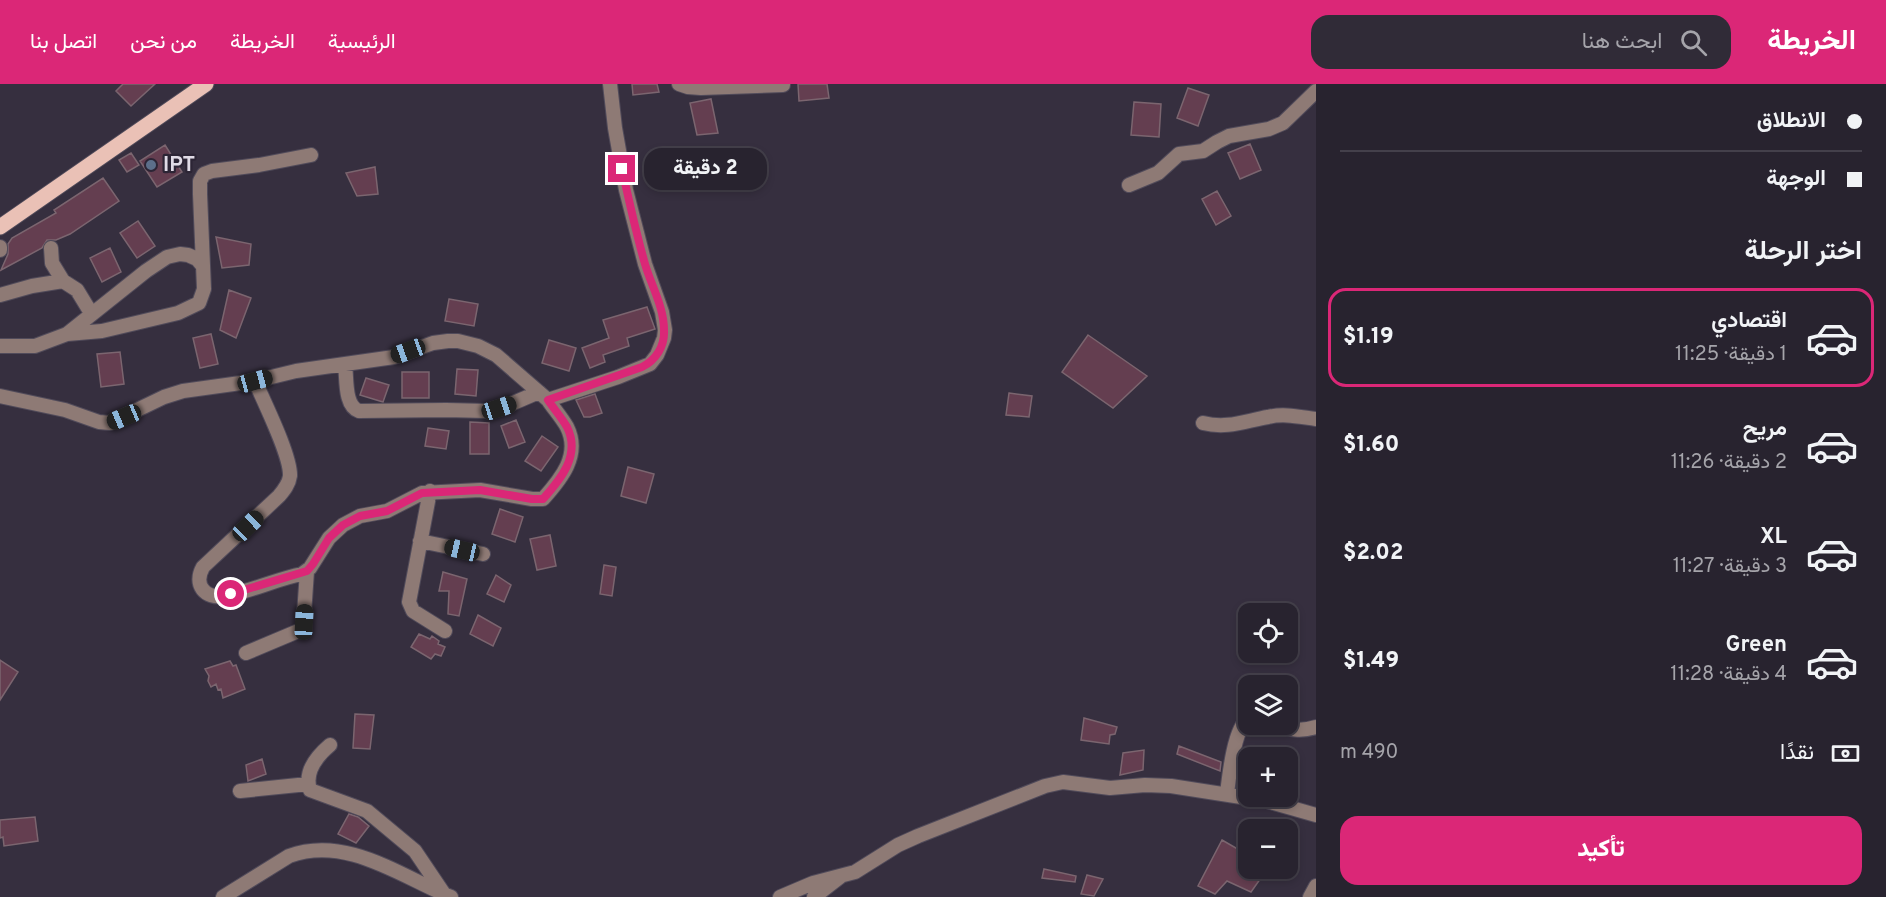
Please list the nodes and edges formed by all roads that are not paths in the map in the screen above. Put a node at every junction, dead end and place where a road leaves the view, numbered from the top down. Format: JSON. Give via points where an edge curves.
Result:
{"nodes":[{"id":1,"x":206,"y":84,"type":"edge"},
{"id":2,"x":610,"y":84,"type":"edge"},
{"id":3,"x":679,"y":84,"type":"edge"},
{"id":4,"x":783,"y":85,"type":"edge"},
{"id":5,"x":1316,"y":91,"type":"edge"},
{"id":6,"x":311,"y":155,"type":"dead end"},
{"id":7,"x":1129,"y":185,"type":"dead end"},
{"id":8,"x":0,"y":227,"type":"edge"},
{"id":9,"x":51,"y":248,"type":"dead end"},
{"id":10,"x":202,"y":265,"type":"junction"},
{"id":11,"x":63,"y":281,"type":"junction"},
{"id":12,"x":0,"y":295,"type":"edge"},
{"id":13,"x":91,"y":313,"type":"junction"},
{"id":14,"x":67,"y":334,"type":"junction"},
{"id":15,"x":0,"y":346,"type":"edge"},
{"id":16,"x":345,"y":364,"type":"junction"},
{"id":17,"x":255,"y":381,"type":"junction"},
{"id":18,"x":0,"y":396,"type":"edge"},
{"id":19,"x":544,"y":396,"type":"junction"},
{"id":20,"x":1316,"y":419,"type":"edge"},
{"id":21,"x":1203,"y":423,"type":"dead end"},
{"id":22,"x":430,"y":491,"type":"junction"},
{"id":23,"x":420,"y":541,"type":"junction"},
{"id":24,"x":483,"y":554,"type":"dead end"},
{"id":25,"x":307,"y":571,"type":"junction"},
{"id":26,"x":445,"y":631,"type":"dead end"},
{"id":27,"x":246,"y":653,"type":"dead end"},
{"id":28,"x":1316,"y":727,"type":"edge"},
{"id":29,"x":1298,"y":730,"type":"edge"},
{"id":30,"x":1238,"y":735,"type":"edge"},
{"id":31,"x":330,"y":745,"type":"dead end"},
{"id":32,"x":308,"y":784,"type":"junction"},
{"id":33,"x":240,"y":791,"type":"dead end"},
{"id":34,"x":1227,"y":795,"type":"junction"},
{"id":35,"x":1316,"y":815,"type":"edge"},
{"id":36,"x":841,"y":876,"type":"junction"},
{"id":37,"x":1316,"y":886,"type":"edge"},
{"id":38,"x":448,"y":896,"type":"edge"},
{"id":39,"x":223,"y":897,"type":"edge"},
{"id":40,"x":780,"y":897,"type":"edge"},
{"id":41,"x":814,"y":897,"type":"edge"},
{"id":42,"x":1310,"y":897,"type":"edge"}],
"edges":[{"from":1,"to":8,"type":"main road"},
{"from":2,"to":19,"type":"street","via":[[626,190],[662,312],[664,338],[650,364],[618,377]]},
{"from":3,"to":4,"type":"street","via":[[701,88]]},
{"from":5,"to":7,"type":"street","via":[[1283,123],[1229,135],[1203,152],[1179,154],[1158,174]]},
{"from":6,"to":10,"type":"street","via":[[204,174],[200,181]]},
{"from":9,"to":11,"type":"street","via":[[52,263]]},
{"from":10,"to":13,"type":"street","via":[[188,255],[167,257]]},
{"from":10,"to":14,"type":"street","via":[[203,295],[196,306],[167,317]]},
{"from":11,"to":12,"type":"street"},
{"from":11,"to":13,"type":"street","via":[[77,290]]},
{"from":13,"to":14,"type":"street"},
{"from":14,"to":15,"type":"street","via":[[35,346]]},
{"from":16,"to":17,"type":"street"},
{"from":16,"to":19,"type":"street","via":[[394,357],[433,343],[458,342],[496,355]]},
{"from":16,"to":19,"type":"street","via":[[349,404],[359,411],[487,411]]},
{"from":17,"to":18,"type":"street","via":[[172,393],[110,423]]},
{"from":17,"to":25,"type":"street","via":[[287,458],[288,484],[205,564],[199,585],[206,593],[224,596]]},
{"from":19,"to":22,"type":"street","via":[[566,426],[572,453],[564,473],[543,499],[480,490]]},
{"from":20,"to":21,"type":"street","via":[[1283,415],[1227,426]]},
{"from":22,"to":23,"type":"street"},
{"from":22,"to":25,"type":"street","via":[[387,511],[348,522],[329,538]]},
{"from":23,"to":24,"type":"street"},
{"from":23,"to":26,"type":"street","via":[[409,605]]},
{"from":25,"to":27,"type":"street","via":[[303,628]]},
{"from":28,"to":29,"type":"street"},
{"from":30,"to":34,"type":"street"},
{"from":31,"to":32,"type":"street","via":[[312,765]]},
{"from":32,"to":33,"type":"street"},
{"from":32,"to":38,"type":"street","via":[[313,792],[373,815],[415,852]]},
{"from":34,"to":35,"type":"street"},
{"from":34,"to":36,"type":"street","via":[[1171,786],[1110,788],[1069,782],[1051,785],[918,836],[860,870]]},
{"from":36,"to":40,"type":"street"},
{"from":36,"to":41,"type":"street"},
{"from":37,"to":42,"type":"street"},
{"from":38,"to":39,"type":"street","via":[[369,860],[319,849],[289,856]]}]}
